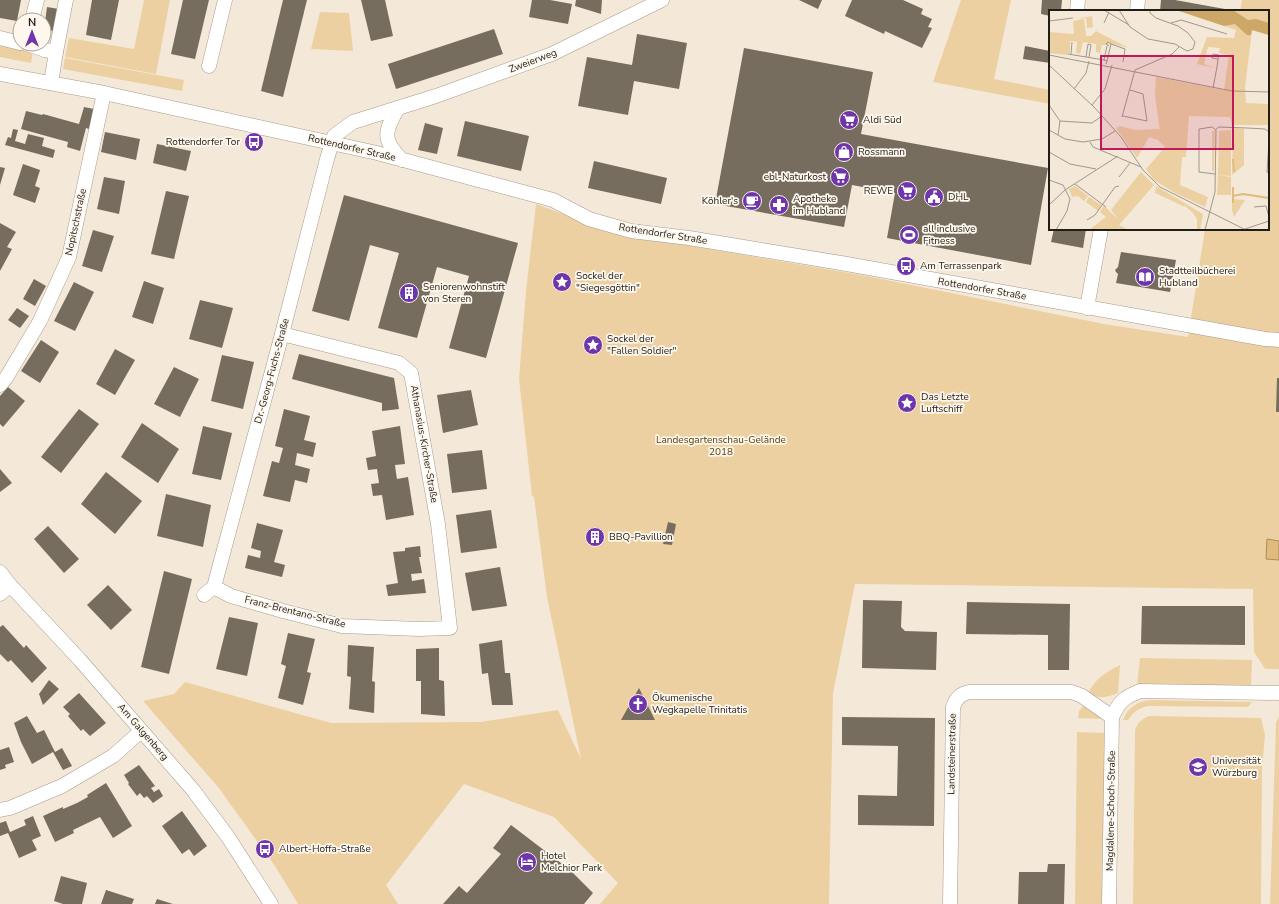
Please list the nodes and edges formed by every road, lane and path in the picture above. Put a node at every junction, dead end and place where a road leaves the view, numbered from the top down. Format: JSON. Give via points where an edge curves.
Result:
{"nodes":[{"id":1,"x":37,"y":0,"type":"edge"},
{"id":2,"x":66,"y":0,"type":"edge"},
{"id":3,"x":225,"y":0,"type":"edge"},
{"id":4,"x":662,"y":0,"type":"edge"},
{"id":5,"x":1078,"y":0,"type":"edge"},
{"id":6,"x":1138,"y":0,"type":"edge"},
{"id":7,"x":1077,"y":10,"type":"edge"},
{"id":8,"x":1137,"y":10,"type":"edge"},
{"id":9,"x":34,"y":12,"type":"edge"},
{"id":10,"x":0,"y":38,"type":"edge"},
{"id":11,"x":12,"y":40,"type":"edge"},
{"id":12,"x":52,"y":51,"type":"edge"},
{"id":13,"x":56,"y":52,"type":"junction"},
{"id":14,"x":209,"y":66,"type":"dead end"},
{"id":15,"x":0,"y":74,"type":"edge"},
{"id":16,"x":51,"y":83,"type":"junction"},
{"id":17,"x":104,"y":93,"type":"junction"},
{"id":18,"x":398,"y":108,"type":"junction"},
{"id":19,"x":331,"y":144,"type":"junction"},
{"id":20,"x":402,"y":160,"type":"junction"},
{"id":21,"x":1101,"y":230,"type":"edge"},
{"id":22,"x":1087,"y":308,"type":"junction"},
{"id":23,"x":282,"y":334,"type":"junction"},
{"id":24,"x":1279,"y":340,"type":"edge"},
{"id":25,"x":0,"y":385,"type":"edge"},
{"id":26,"x":0,"y":572,"type":"edge"},
{"id":27,"x":5,"y":590,"type":"edge"},
{"id":28,"x":209,"y":591,"type":"joint"},
{"id":29,"x":450,"y":628,"type":"joint"},
{"id":30,"x":1279,"y":693,"type":"edge"},
{"id":31,"x":1112,"y":717,"type":"junction"},
{"id":32,"x":141,"y":732,"type":"junction"},
{"id":33,"x":0,"y":810,"type":"edge"},
{"id":34,"x":271,"y":904,"type":"edge"},
{"id":35,"x":950,"y":904,"type":"edge"},
{"id":36,"x":1109,"y":904,"type":"edge"}],
"edges":[{"from":1,"to":9,"type":"street"},
{"from":2,"to":13,"type":"street"},
{"from":3,"to":14,"type":"street"},
{"from":4,"to":18,"type":"street","name":"Zweierweg","via":[[552,54]]},
{"from":5,"to":7,"type":"street"},
{"from":6,"to":8,"type":"street"},
{"from":10,"to":11,"type":"street"},
{"from":12,"to":13,"type":"street"},
{"from":13,"to":16,"type":"street"},
{"from":15,"to":16,"type":"street","name":"Rottendorfer Straße"},
{"from":16,"to":17,"type":"street","name":"Rottendorfer Straße"},
{"from":17,"to":19,"type":"street","name":"Rottendorfer Straße"},
{"from":17,"to":25,"type":"street","name":"Nopitschstraße","via":[[69,257],[40,321]]},
{"from":18,"to":19,"type":"street","name":"Zweierweg","via":[[353,122],[334,136]]},
{"from":18,"to":20,"type":"street","via":[[387,130],[388,142]]},
{"from":19,"to":20,"type":"street","name":"Rottendorfer Straße"},
{"from":19,"to":23,"type":"street","name":"Dr.-Georg-Fuchs-Straße"},
{"from":20,"to":22,"type":"street","name":"Rottendorfer Straße","via":[[553,200],[589,219],[631,230],[833,262]]},
{"from":21,"to":22,"type":"street"},
{"from":22,"to":24,"type":"street","name":"Rottendorfer Straße","via":[[1265,340]]},
{"from":23,"to":28,"type":"street","name":"Dr.-Georg-Fuchs-Straße"},
{"from":23,"to":29,"type":"street","name":"Athanasius-Kircher-Straße","via":[[399,363],[411,373],[438,524]]},
{"from":26,"to":27,"type":"street","name":"Am Galgenberg"},
{"from":27,"to":32,"type":"street","name":"Am Galgenberg","via":[[80,660]]},
{"from":28,"to":29,"type":"street","name":"Franz-Brentano-Straße","via":[[342,626]]},
{"from":30,"to":31,"type":"street","via":[[1140,691],[1127,696],[1118,705]]},
{"from":31,"to":35,"type":"street","name":"Landsteinerstraße","via":[[1072,692],[970,692],[955,700],[952,707]]},
{"from":31,"to":36,"type":"street","name":"Magdalene-Schoch-Straße"},
{"from":32,"to":33,"type":"street","via":[[113,756],[62,786]]},
{"from":32,"to":34,"type":"street","name":"Am Galgenberg","via":[[193,790],[228,837]]}]}
